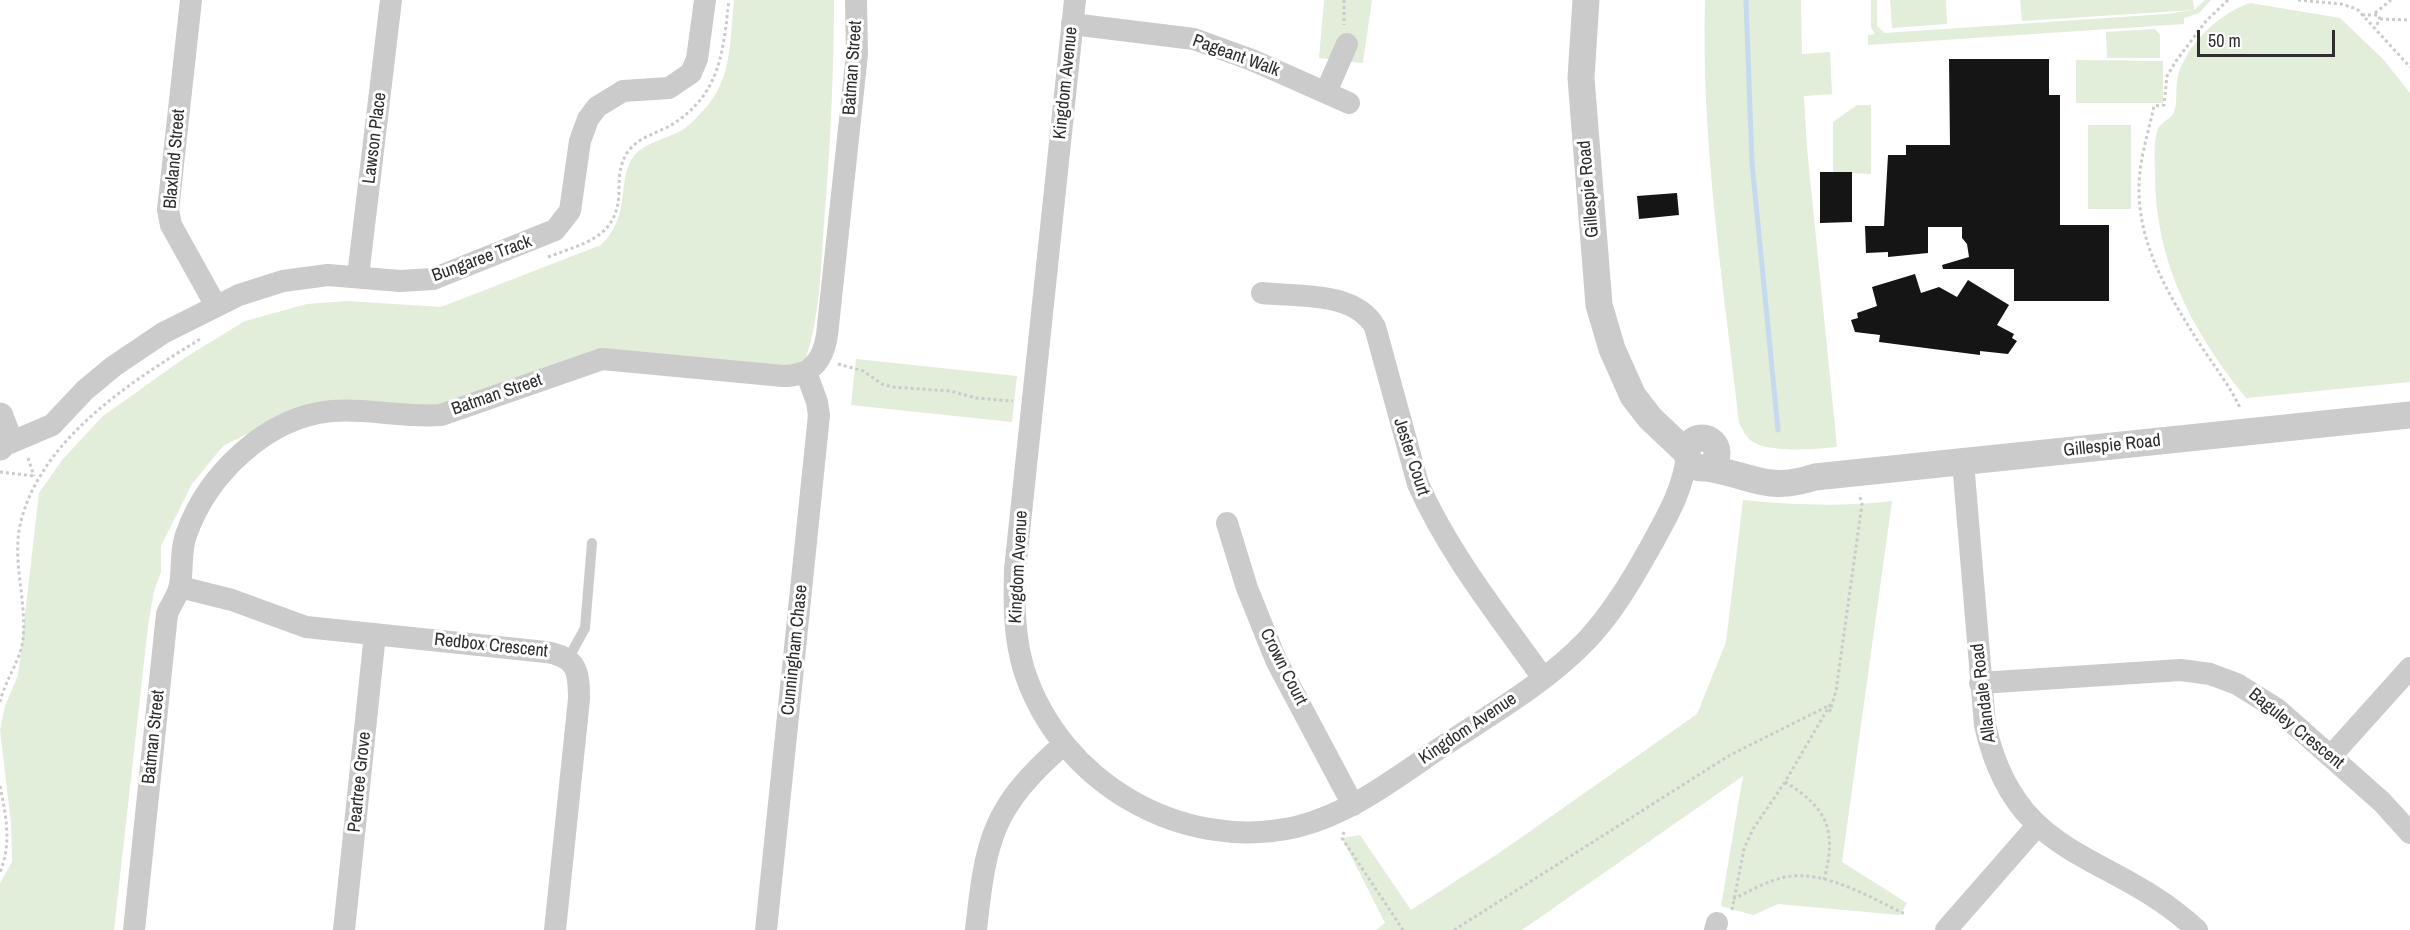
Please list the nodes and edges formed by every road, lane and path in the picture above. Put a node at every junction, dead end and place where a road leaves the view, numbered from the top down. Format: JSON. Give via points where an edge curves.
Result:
{"nodes":[{"id":1,"x":191,"y":0,"type":"edge"},
{"id":2,"x":392,"y":0,"type":"edge"},
{"id":3,"x":705,"y":0,"type":"edge"},
{"id":4,"x":729,"y":0,"type":"edge"},
{"id":5,"x":856,"y":0,"type":"edge"},
{"id":6,"x":1075,"y":0,"type":"edge"},
{"id":7,"x":1344,"y":0,"type":"edge"},
{"id":8,"x":1586,"y":0,"type":"edge"},
{"id":9,"x":2228,"y":0,"type":"edge"},
{"id":10,"x":2298,"y":0,"type":"edge"},
{"id":11,"x":2391,"y":0,"type":"edge"},
{"id":12,"x":2375,"y":13,"type":"junction"},
{"id":13,"x":2362,"y":15,"type":"junction"},
{"id":14,"x":2380,"y":19,"type":"junction"},
{"id":15,"x":2410,"y":20,"type":"edge"},
{"id":16,"x":1072,"y":24,"type":"junction"},
{"id":17,"x":2375,"y":28,"type":"junction"},
{"id":18,"x":1347,"y":44,"type":"joint"},
{"id":19,"x":2402,"y":58,"type":"junction"},
{"id":20,"x":2410,"y":58,"type":"edge"},
{"id":21,"x":2410,"y":67,"type":"edge"},
{"id":22,"x":1326,"y":92,"type":"junction"},
{"id":23,"x":1349,"y":103,"type":"dead end"},
{"id":24,"x":541,"y":259,"type":"dead end"},
{"id":25,"x":358,"y":276,"type":"junction"},
{"id":26,"x":1262,"y":294,"type":"dead end"},
{"id":27,"x":216,"y":306,"type":"junction"},
{"id":28,"x":205,"y":336,"type":"dead end"},
{"id":29,"x":814,"y":366,"type":"junction"},
{"id":30,"x":1033,"y":402,"type":"junction"},
{"id":31,"x":2240,"y":408,"type":"dead end"},
{"id":32,"x":65,"y":414,"type":"junction"},
{"id":33,"x":2410,"y":415,"type":"edge"},
{"id":34,"x":0,"y":417,"type":"edge"},
{"id":35,"x":0,"y":447,"type":"edge"},
{"id":36,"x":1700,"y":455,"type":"junction"},
{"id":37,"x":1963,"y":462,"type":"junction"},
{"id":38,"x":0,"y":472,"type":"edge"},
{"id":39,"x":1857,"y":474,"type":"junction"},
{"id":40,"x":38,"y":479,"type":"junction"},
{"id":41,"x":1227,"y":523,"type":"dead end"},
{"id":42,"x":592,"y":543,"type":"dead end"},
{"id":43,"x":180,"y":587,"type":"junction"},
{"id":44,"x":375,"y":633,"type":"junction"},
{"id":45,"x":568,"y":659,"type":"junction"},
{"id":46,"x":2410,"y":668,"type":"edge"},
{"id":47,"x":1543,"y":678,"type":"junction"},
{"id":48,"x":1980,"y":683,"type":"junction"},
{"id":49,"x":0,"y":702,"type":"edge"},
{"id":50,"x":1830,"y":705,"type":"junction"},
{"id":51,"x":1064,"y":744,"type":"junction"},
{"id":52,"x":2331,"y":756,"type":"junction"},
{"id":53,"x":1785,"y":782,"type":"junction"},
{"id":54,"x":0,"y":786,"type":"edge"},
{"id":55,"x":1353,"y":805,"type":"junction"},
{"id":56,"x":2036,"y":827,"type":"junction"},
{"id":57,"x":2410,"y":833,"type":"edge"},
{"id":58,"x":0,"y":872,"type":"edge"},
{"id":59,"x":1824,"y":880,"type":"junction"},
{"id":60,"x":1733,"y":899,"type":"junction"},
{"id":61,"x":1905,"y":914,"type":"dead end"},
{"id":62,"x":1721,"y":924,"type":"edge"},
{"id":63,"x":134,"y":930,"type":"edge"},
{"id":64,"x":344,"y":930,"type":"edge"},
{"id":65,"x":555,"y":930,"type":"edge"},
{"id":66,"x":766,"y":930,"type":"edge"},
{"id":67,"x":976,"y":930,"type":"edge"},
{"id":68,"x":1403,"y":930,"type":"edge"},
{"id":69,"x":1454,"y":930,"type":"edge"},
{"id":70,"x":1946,"y":930,"type":"edge"},
{"id":71,"x":2198,"y":930,"type":"edge"}],
"edges":[{"from":1,"to":27,"type":"street","name":"Blaxland Street","via":[[168,210],[171,225]]},
{"from":2,"to":25,"type":"street","name":"Lawson Place"},
{"from":3,"to":25,"type":"street","name":"Bungaree Track","via":[[697,59],[691,73],[669,88],[623,91],[597,107],[588,119],[580,141],[570,211],[555,230],[433,279],[400,281]]},
{"from":4,"to":24,"type":"path","via":[[722,57],[710,87],[677,121],[629,150],[620,170],[618,206],[608,228],[591,241]]},
{"from":5,"to":29,"type":"street","name":"Batman Street","via":[[857,54],[827,335]]},
{"from":6,"to":16,"type":"street","name":"Kingdom Avenue"},
{"from":7,"to":18,"type":"path"},
{"from":8,"to":36,"type":"street","name":"Gillespie Road","via":[[1581,78],[1599,305],[1611,349],[1633,396],[1650,418]]},
{"from":9,"to":31,"type":"path","via":[[2191,39],[2167,76],[2164,105],[2154,106],[2147,135],[2141,197],[2143,234],[2151,258]]},
{"from":10,"to":13,"type":"path","via":[[2341,4]]},
{"from":11,"to":12,"type":"path"},
{"from":12,"to":13,"type":"path"},
{"from":12,"to":14,"type":"path"},
{"from":13,"to":17,"type":"path"},
{"from":14,"to":15,"type":"path"},
{"from":14,"to":17,"type":"path"},
{"from":16,"to":22,"type":"street","name":"Pageant Walk","via":[[1194,39]]},
{"from":16,"to":30,"type":"street","name":"Kingdom Avenue"},
{"from":17,"to":19,"type":"path"},
{"from":18,"to":22,"type":"street"},
{"from":19,"to":20,"type":"path"},
{"from":19,"to":21,"type":"path"},
{"from":22,"to":23,"type":"street","name":"Pageant Walk"},
{"from":25,"to":27,"type":"street","name":"Bungaree Track","via":[[328,275],[284,281]]},
{"from":26,"to":47,"type":"street","name":"Jester Court","via":[[1344,302],[1370,317],[1418,484],[1429,509]]},
{"from":27,"to":32,"type":"street","name":"Bungaree Track","via":[[163,333],[114,366],[85,390]]},
{"from":28,"to":40,"type":"path","via":[[118,394],[81,426]]},
{"from":29,"to":30,"type":"path","via":[[855,368],[893,387],[950,391],[990,401]]},
{"from":29,"to":43,"type":"street","name":"Batman Street","via":[[783,376],[602,359],[441,415],[356,410],[309,415],[256,440],[219,478],[186,536]]},
{"from":29,"to":66,"type":"street","name":"Cunningham Chase","via":[[819,415]]},
{"from":30,"to":51,"type":"street","name":"Kingdom Avenue","via":[[1015,570],[1014,618],[1017,643],[1034,695]]},
{"from":32,"to":34,"type":"street","via":[[25,420]]},
{"from":32,"to":35,"type":"street","name":"Bungaree Track","via":[[52,425]]},
{"from":33,"to":37,"type":"street","name":"Gillespie Road"},
{"from":34,"to":35,"type":"street","via":[[6,432]]},
{"from":36,"to":39,"type":"street","name":"Gillespie Road","via":[[1815,477]]},
{"from":36,"to":47,"type":"street","name":"Kingdom Avenue","via":[[1622,597],[1586,641]]},
{"from":37,"to":39,"type":"street","name":"Gillespie Road"},
{"from":37,"to":48,"type":"street","name":"Allandale Road"},
{"from":38,"to":40,"type":"path"},
{"from":39,"to":50,"type":"path","via":[[1862,504],[1830,711]]},
{"from":40,"to":49,"type":"path","via":[[18,538],[23,638]]},
{"from":41,"to":55,"type":"street","name":"Crown Court","via":[[1267,639]]},
{"from":42,"to":45,"type":"lane","via":[[586,621],[582,637]]},
{"from":43,"to":44,"type":"street","name":"Redbox Crescent","via":[[232,600],[291,623]]},
{"from":43,"to":63,"type":"street","name":"Batman Street","via":[[167,614]]},
{"from":44,"to":45,"type":"street","name":"Redbox Crescent","via":[[546,652]]},
{"from":44,"to":64,"type":"street","name":"Peartree Grove"},
{"from":45,"to":65,"type":"street","name":"Redbox Crescent","via":[[577,670],[579,699]]},
{"from":46,"to":52,"type":"street"},
{"from":47,"to":55,"type":"street","name":"Kingdom Avenue"},
{"from":48,"to":52,"type":"street","name":"Baguley Crescent","via":[[2148,670],[2210,674],[2258,695]]},
{"from":48,"to":56,"type":"street","name":"Allandale Road","via":[[1994,763]]},
{"from":50,"to":53,"type":"path"},
{"from":50,"to":69,"type":"path","via":[[1730,755]]},
{"from":51,"to":55,"type":"street","name":"Kingdom Avenue","via":[[1088,770],[1127,799],[1151,812],[1200,827],[1246,832],[1294,827]]},
{"from":51,"to":67,"type":"street","via":[[1016,793],[992,834],[981,878]]},
{"from":52,"to":57,"type":"street","name":"Baguley Crescent"},
{"from":53,"to":59,"type":"path","via":[[1816,803],[1828,830],[1830,847]]},
{"from":53,"to":60,"type":"path","via":[[1744,849]]},
{"from":54,"to":58,"type":"path","via":[[8,833]]},
{"from":55,"to":68,"type":"path","via":[[1342,838]]},
{"from":56,"to":70,"type":"street"},
{"from":56,"to":71,"type":"street","name":"Allandale Road","via":[[2162,901]]},
{"from":59,"to":60,"type":"path","via":[[1788,877]]},
{"from":59,"to":61,"type":"path"},
{"from":60,"to":62,"type":"path"}]}
